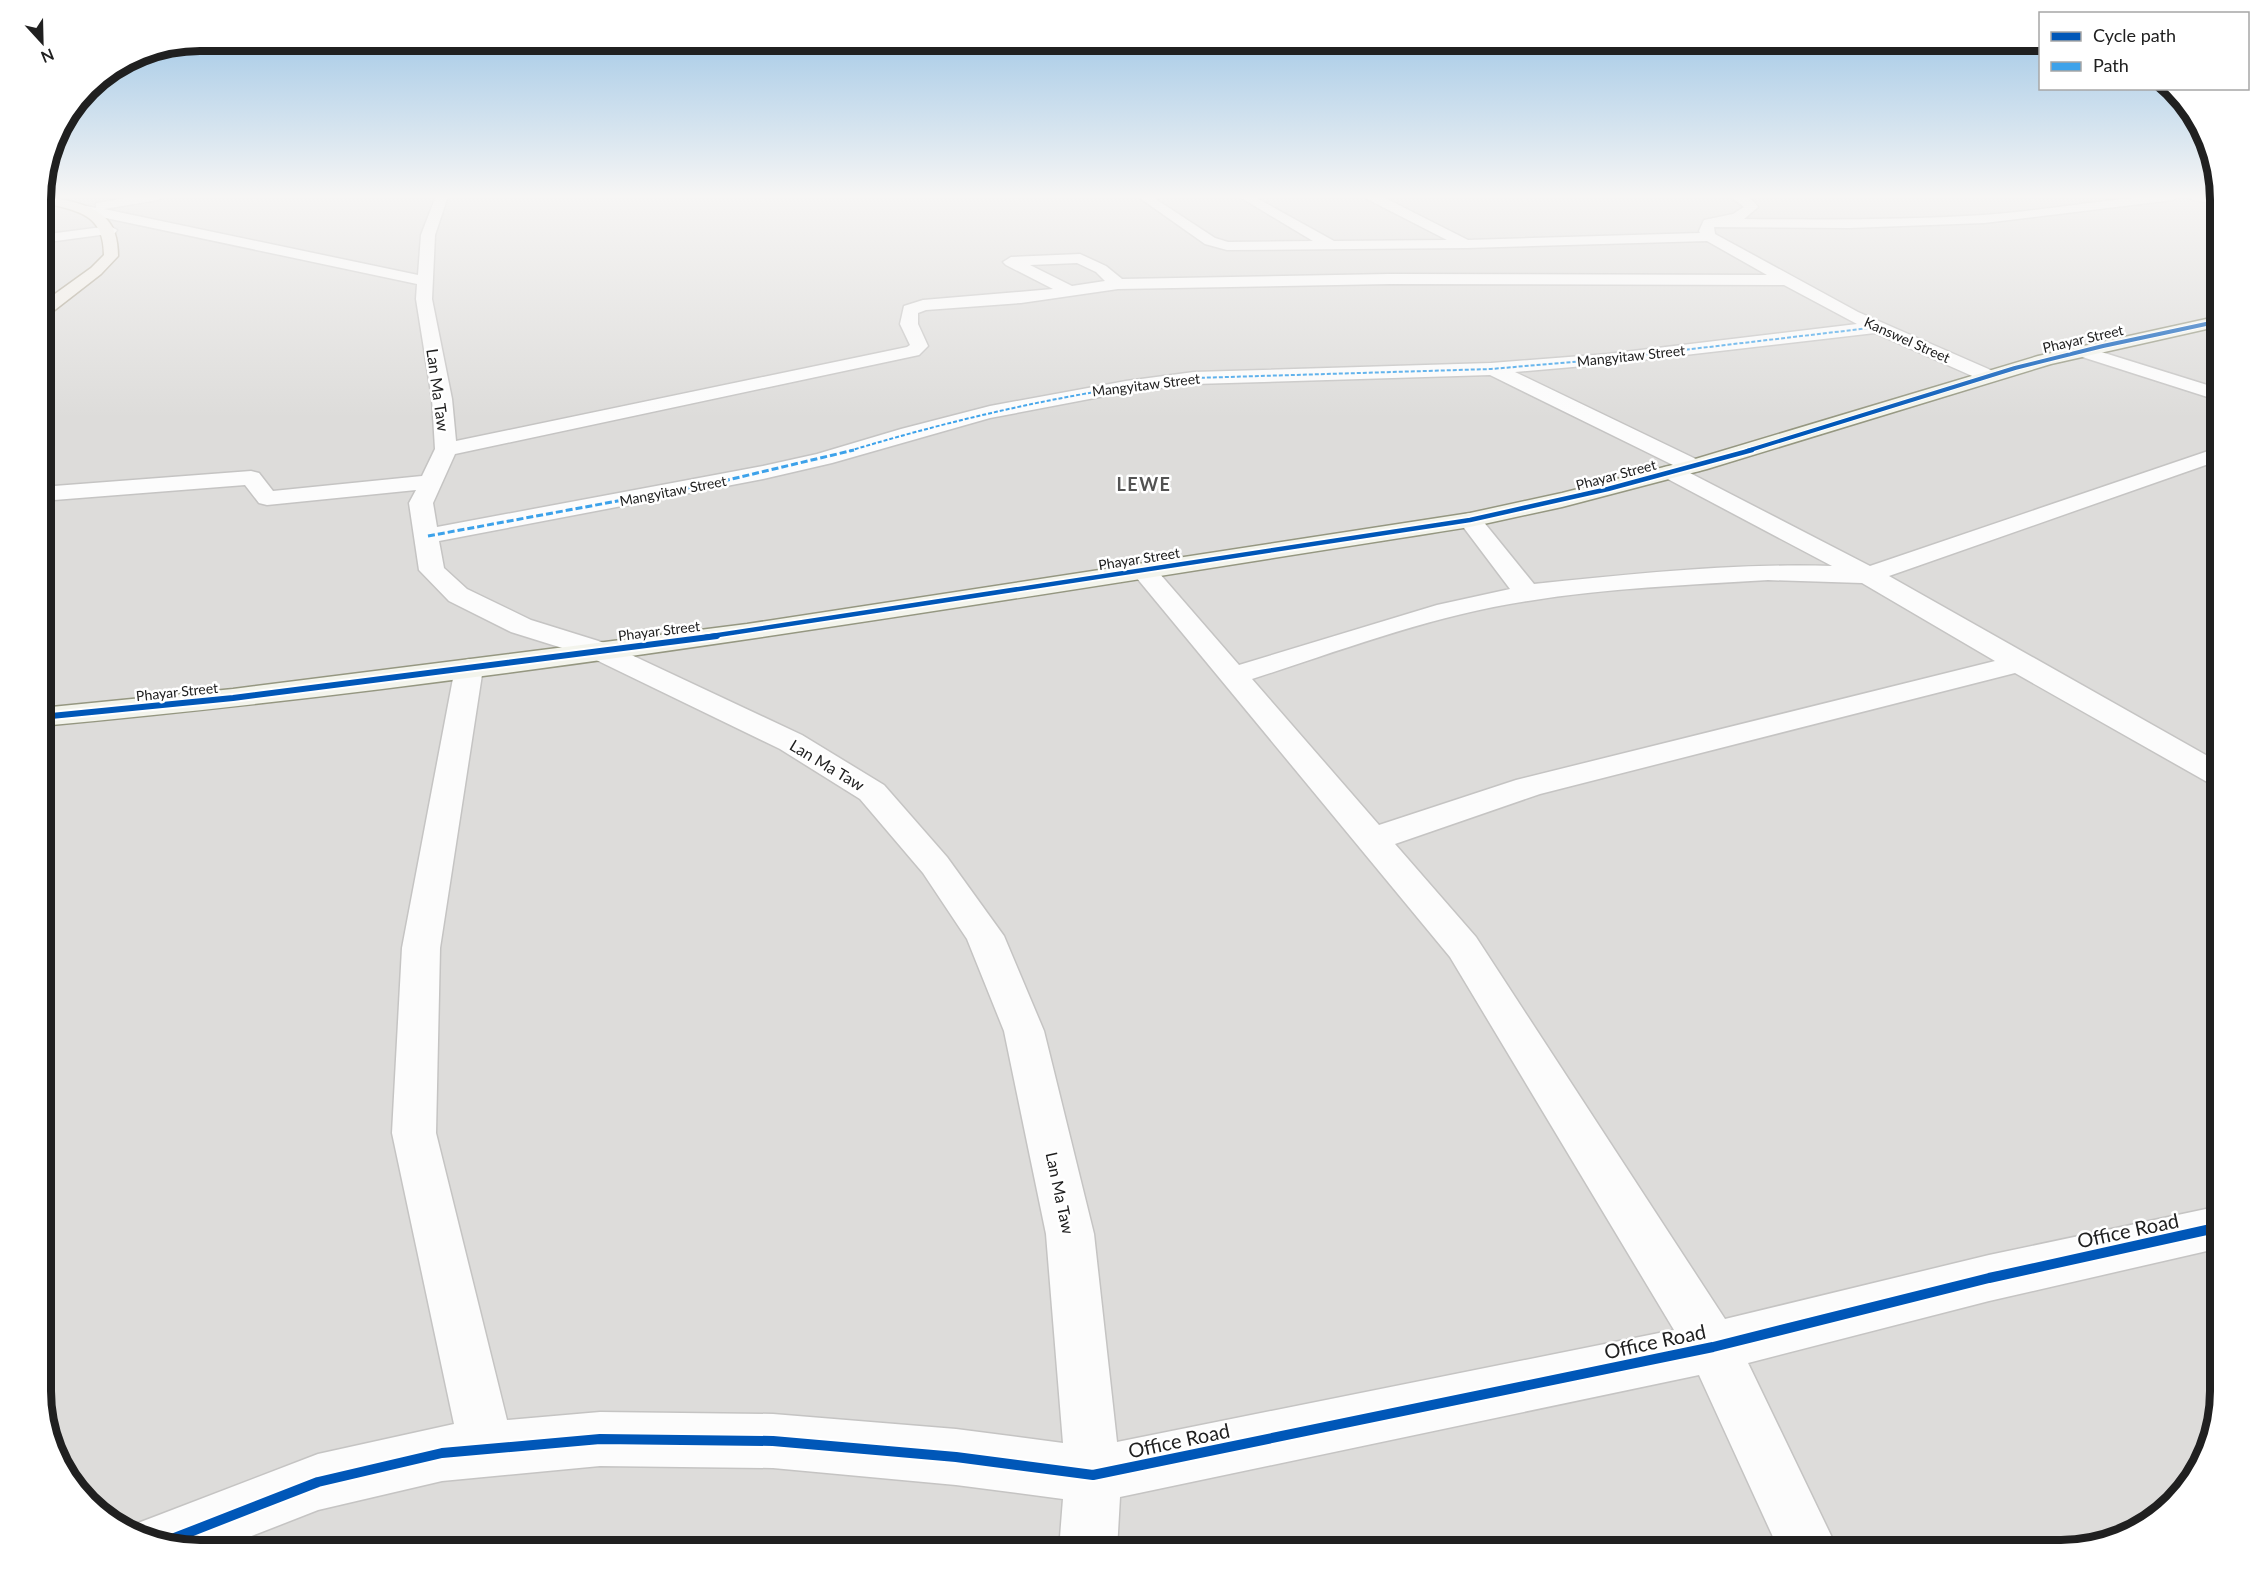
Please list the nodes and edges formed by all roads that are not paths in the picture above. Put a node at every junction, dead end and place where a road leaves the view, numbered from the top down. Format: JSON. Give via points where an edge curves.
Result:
{"nodes":[{"id":1,"x":93,"y":270,"type":"edge"},
{"id":2,"x":373,"y":270,"type":"edge"},
{"id":3,"x":425,"y":270,"type":"edge"},
{"id":4,"x":1028,"y":270,"type":"edge"},
{"id":5,"x":1102,"y":270,"type":"edge"},
{"id":6,"x":1374,"y":270,"type":"edge"},
{"id":7,"x":1774,"y":270,"type":"edge"},
{"id":8,"x":1389,"y":279,"type":"junction"},
{"id":9,"x":1790,"y":280,"type":"junction"},
{"id":10,"x":424,"y":281,"type":"junction"},
{"id":11,"x":1118,"y":284,"type":"junction"},
{"id":12,"x":1070,"y":291,"type":"junction"},
{"id":13,"x":51,"y":304,"type":"edge"},
{"id":14,"x":2210,"y":323,"type":"edge"},
{"id":15,"x":1878,"y":327,"type":"junction"},
{"id":16,"x":2082,"y":351,"type":"junction"},
{"id":17,"x":1491,"y":369,"type":"junction"},
{"id":18,"x":1986,"y":375,"type":"junction"},
{"id":19,"x":2210,"y":392,"type":"edge"},
{"id":20,"x":446,"y":449,"type":"junction"},
{"id":21,"x":2210,"y":456,"type":"edge"},
{"id":22,"x":1682,"y":469,"type":"junction"},
{"id":23,"x":431,"y":482,"type":"junction"},
{"id":24,"x":51,"y":493,"type":"edge"},
{"id":25,"x":1470,"y":520,"type":"junction"},
{"id":26,"x":428,"y":536,"type":"junction"},
{"id":27,"x":1144,"y":571,"type":"junction"},
{"id":28,"x":1868,"y":575,"type":"junction"},
{"id":29,"x":1527,"y":593,"type":"junction"},
{"id":30,"x":598,"y":650,"type":"junction"},
{"id":31,"x":2019,"y":663,"type":"junction"},
{"id":32,"x":469,"y":668,"type":"junction"},
{"id":33,"x":1233,"y":676,"type":"junction"},
{"id":34,"x":51,"y":716,"type":"edge"},
{"id":35,"x":2210,"y":770,"type":"edge"},
{"id":36,"x":1373,"y":839,"type":"junction"},
{"id":37,"x":2210,"y":1229,"type":"edge"},
{"id":38,"x":1713,"y":1347,"type":"junction"},
{"id":39,"x":486,"y":1450,"type":"junction"},
{"id":40,"x":1094,"y":1475,"type":"junction"},
{"id":41,"x":175,"y":1538,"type":"edge"},
{"id":42,"x":1089,"y":1540,"type":"edge"},
{"id":43,"x":1804,"y":1540,"type":"edge"}],
"edges":[{"from":1,"to":13,"type":"main road"},
{"from":2,"to":10,"type":"street"},
{"from":3,"to":10,"type":"street","name":"Lan Ma Taw"},
{"from":4,"to":12,"type":"street"},
{"from":5,"to":11,"type":"street"},
{"from":6,"to":8,"type":"street"},
{"from":7,"to":9,"type":"street","name":"Kanswel Street"},
{"from":8,"to":9,"type":"street"},
{"from":8,"to":11,"type":"street"},
{"from":9,"to":15,"type":"street","name":"Kanswel Street","via":[[1851,316]]},
{"from":10,"to":20,"type":"street","name":"Lan Ma Taw"},
{"from":11,"to":12,"type":"street"},
{"from":12,"to":20,"type":"street","via":[[923,305],[910,310],[909,324],[919,346],[914,351]]},
{"from":14,"to":16,"type":"street","name":"Phayar Street"},
{"from":15,"to":17,"type":"street","name":"Mangyitaw Street"},
{"from":15,"to":18,"type":"street","name":"Kanswel Street"},
{"from":16,"to":18,"type":"street","name":"Phayar Street"},
{"from":16,"to":19,"type":"street"},
{"from":17,"to":22,"type":"street"},
{"from":17,"to":26,"type":"street","name":"Mangyitaw Street","via":[[1194,378],[1091,390],[975,416],[778,469]]},
{"from":18,"to":22,"type":"street","name":"Phayar Street","via":[[1836,425]]},
{"from":20,"to":23,"type":"street","name":"Lan Ma Taw"},
{"from":21,"to":28,"type":"street"},
{"from":22,"to":25,"type":"street","name":"Phayar Street","via":[[1562,502]]},
{"from":22,"to":28,"type":"street"},
{"from":23,"to":24,"type":"street","via":[[267,498],[251,478]]},
{"from":23,"to":26,"type":"street","name":"Lan Ma Taw","via":[[421,503]]},
{"from":25,"to":27,"type":"street","name":"Phayar Street"},
{"from":25,"to":29,"type":"street"},
{"from":26,"to":30,"type":"street","name":"Lan Ma Taw","via":[[432,570],[458,595],[521,626]]},
{"from":27,"to":30,"type":"street","name":"Phayar Street","via":[[747,632]]},
{"from":27,"to":33,"type":"street"},
{"from":28,"to":29,"type":"street","via":[[1768,572]]},
{"from":28,"to":31,"type":"street"},
{"from":29,"to":33,"type":"street","via":[[1446,611]]},
{"from":30,"to":32,"type":"street","name":"Phayar Street"},
{"from":30,"to":40,"type":"street","name":"Lan Ma Taw","via":[[791,742],[872,792],[935,865],[985,936],[1023,1032],[1070,1234]]},
{"from":31,"to":35,"type":"street"},
{"from":31,"to":36,"type":"street","via":[[1528,787]]},
{"from":32,"to":34,"type":"street","name":"Phayar Street"},
{"from":32,"to":39,"type":"street","via":[[421,948],[414,1133]]},
{"from":33,"to":36,"type":"street"},
{"from":36,"to":38,"type":"street","via":[[1463,947]]},
{"from":37,"to":38,"type":"street","name":"Office Road","via":[[1989,1278]]},
{"from":38,"to":40,"type":"street","name":"Office Road"},
{"from":38,"to":43,"type":"street"},
{"from":39,"to":40,"type":"street","name":"Office Road","via":[[600,1439],[773,1441],[957,1457]]},
{"from":39,"to":41,"type":"street","name":"Office Road","via":[[442,1453],[318,1482]]},
{"from":40,"to":42,"type":"street","name":"Lan Ma Taw"}]}
